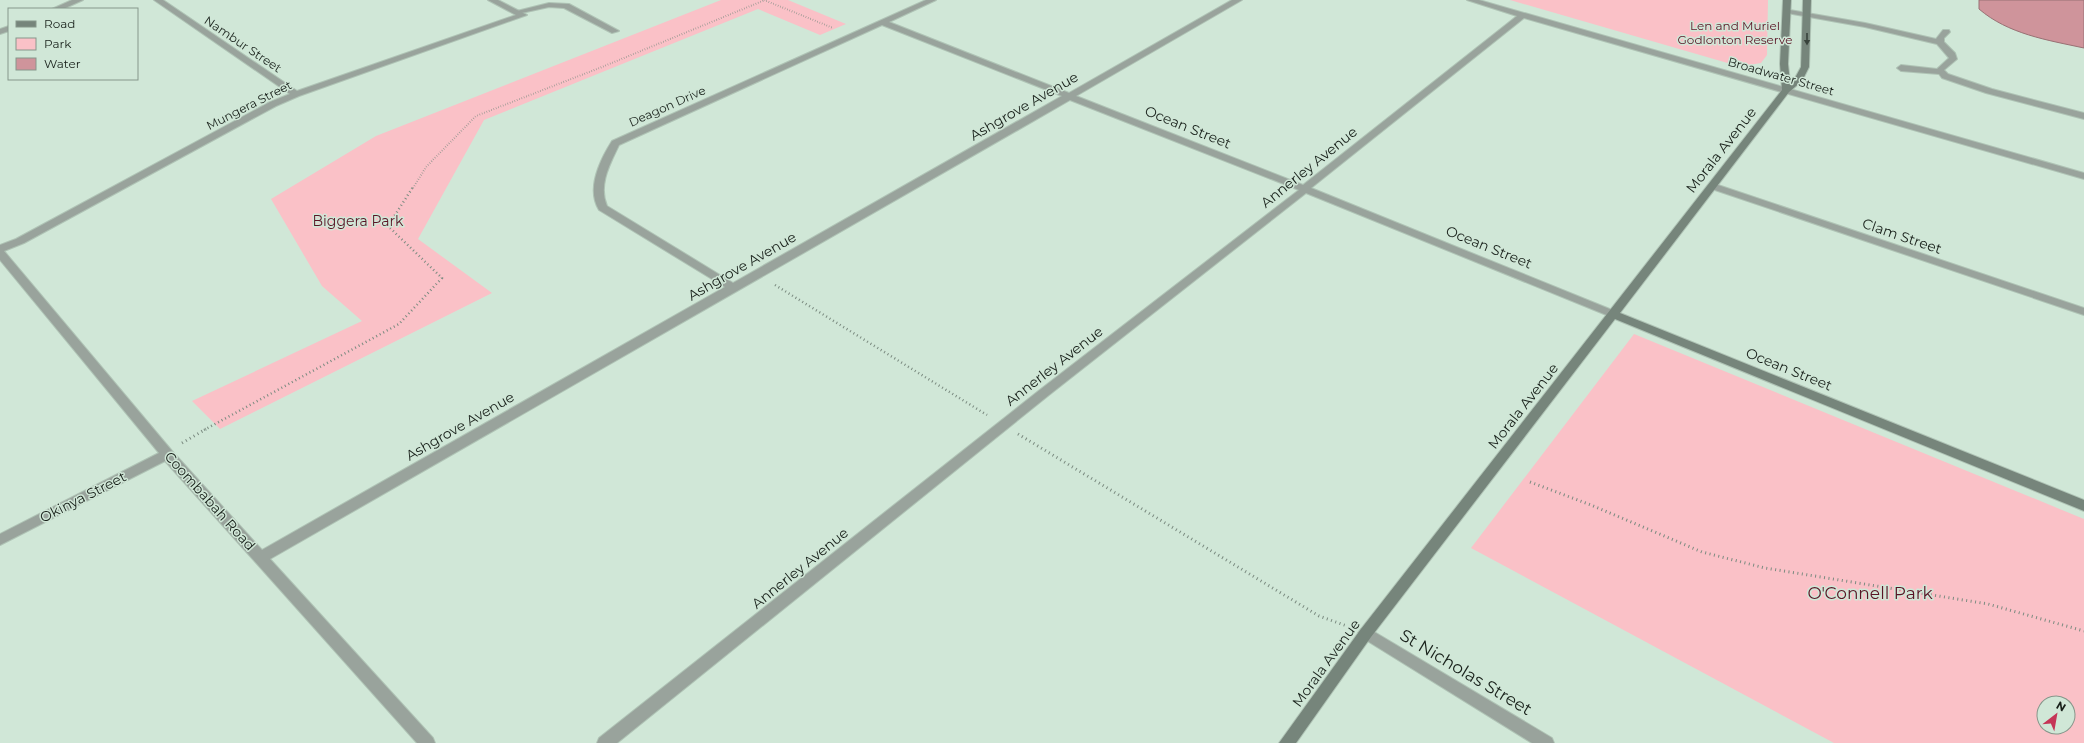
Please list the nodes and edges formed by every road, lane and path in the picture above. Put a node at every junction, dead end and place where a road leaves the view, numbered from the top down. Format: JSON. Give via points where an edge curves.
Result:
{"nodes":[{"id":1,"x":79,"y":0,"type":"edge"},
{"id":2,"x":158,"y":0,"type":"edge"},
{"id":3,"x":492,"y":0,"type":"edge"},
{"id":4,"x":765,"y":0,"type":"edge"},
{"id":5,"x":932,"y":0,"type":"edge"},
{"id":6,"x":1238,"y":0,"type":"edge"},
{"id":7,"x":1471,"y":0,"type":"edge"},
{"id":8,"x":1787,"y":0,"type":"edge"},
{"id":9,"x":1807,"y":0,"type":"edge"},
{"id":10,"x":59,"y":8,"type":"edge"},
{"id":11,"x":520,"y":14,"type":"junction"},
{"id":12,"x":1787,"y":14,"type":"junction"},
{"id":13,"x":1522,"y":15,"type":"junction"},
{"id":14,"x":1807,"y":17,"type":"junction"},
{"id":15,"x":881,"y":22,"type":"junction"},
{"id":16,"x":615,"y":31,"type":"dead end"},
{"id":17,"x":1946,"y":32,"type":"dead end"},
{"id":18,"x":851,"y":36,"type":"junction"},
{"id":19,"x":1940,"y":42,"type":"junction"},
{"id":20,"x":1901,"y":68,"type":"dead end"},
{"id":21,"x":1942,"y":72,"type":"junction"},
{"id":22,"x":1786,"y":90,"type":"junction"},
{"id":23,"x":296,"y":94,"type":"junction"},
{"id":24,"x":1071,"y":97,"type":"junction"},
{"id":25,"x":2084,"y":116,"type":"edge"},
{"id":26,"x":2084,"y":176,"type":"edge"},
{"id":27,"x":1712,"y":186,"type":"junction"},
{"id":28,"x":1305,"y":189,"type":"junction"},
{"id":29,"x":0,"y":249,"type":"edge"},
{"id":30,"x":0,"y":253,"type":"edge"},
{"id":31,"x":774,"y":284,"type":"dead end"},
{"id":32,"x":734,"y":288,"type":"junction"},
{"id":33,"x":2084,"y":312,"type":"edge"},
{"id":34,"x":1613,"y":314,"type":"junction"},
{"id":35,"x":1003,"y":425,"type":"junction"},
{"id":36,"x":180,"y":445,"type":"dead end"},
{"id":37,"x":167,"y":454,"type":"junction"},
{"id":38,"x":1530,"y":482,"type":"dead end"},
{"id":39,"x":2084,"y":506,"type":"edge"},
{"id":40,"x":0,"y":540,"type":"edge"},
{"id":41,"x":261,"y":557,"type":"junction"},
{"id":42,"x":2084,"y":631,"type":"edge"},
{"id":43,"x":1366,"y":633,"type":"junction"},
{"id":44,"x":427,"y":743,"type":"edge"},
{"id":45,"x":605,"y":743,"type":"edge"},
{"id":46,"x":1286,"y":743,"type":"edge"},
{"id":47,"x":1546,"y":743,"type":"edge"}],
"edges":[{"from":1,"to":10,"type":"street"},
{"from":2,"to":23,"type":"street","name":"Nambur Street"},
{"from":3,"to":11,"type":"street"},
{"from":4,"to":18,"type":"path"},
{"from":4,"to":36,"type":"path","via":[[476,116],[426,167],[388,226],[442,278],[399,324],[253,402]]},
{"from":5,"to":15,"type":"street","name":"Deagon Drive"},
{"from":6,"to":24,"type":"street","name":"Ashgrove Avenue"},
{"from":7,"to":13,"type":"street","name":"Broadwater Street"},
{"from":8,"to":12,"type":"main road"},
{"from":9,"to":14,"type":"main road","name":"Morala Avenue"},
{"from":11,"to":16,"type":"street","name":"Mungera Street","via":[[549,5],[566,6]]},
{"from":11,"to":23,"type":"street","name":"Mungera Street"},
{"from":12,"to":14,"type":"street"},
{"from":12,"to":22,"type":"main road","via":[[1784,64]]},
{"from":13,"to":22,"type":"street","name":"Broadwater Street"},
{"from":13,"to":28,"type":"street","name":"Annerley Avenue"},
{"from":14,"to":19,"type":"street","via":[[1905,39]]},
{"from":14,"to":22,"type":"main road","name":"Morala Avenue","one_way":true,"via":[[1805,67],[1799,79]]},
{"from":15,"to":18,"type":"street","name":"Deagon Drive"},
{"from":15,"to":24,"type":"street","name":"Ocean Street"},
{"from":17,"to":19,"type":"street","via":[[1940,37]]},
{"from":18,"to":32,"type":"street","name":"Deagon Drive","via":[[614,143],[599,182],[597,194],[603,208]]},
{"from":19,"to":21,"type":"street","via":[[1953,59],[1945,64],[1940,70]]},
{"from":20,"to":21,"type":"street"},
{"from":21,"to":25,"type":"street","via":[[1945,76],[1989,91]]},
{"from":22,"to":26,"type":"street","name":"Broadwater Street"},
{"from":22,"to":27,"type":"main road","name":"Morala Avenue"},
{"from":23,"to":29,"type":"street","name":"Mungera Street","via":[[250,116],[20,241]]},
{"from":24,"to":28,"type":"street","name":"Ocean Street"},
{"from":24,"to":32,"type":"street","name":"Ashgrove Avenue"},
{"from":27,"to":33,"type":"street","name":"Clam Street"},
{"from":27,"to":34,"type":"main road","name":"Morala Avenue"},
{"from":28,"to":34,"type":"street","name":"Ocean Street"},
{"from":28,"to":35,"type":"street","name":"Annerley Avenue"},
{"from":30,"to":37,"type":"street","name":"Coombabah Road"},
{"from":31,"to":35,"type":"path"},
{"from":32,"to":41,"type":"street","name":"Ashgrove Avenue"},
{"from":34,"to":39,"type":"main road","name":"Ocean Street"},
{"from":34,"to":43,"type":"main road","name":"Morala Avenue"},
{"from":35,"to":43,"type":"path","via":[[1319,616]]},
{"from":35,"to":45,"type":"street","name":"Annerley Avenue"},
{"from":37,"to":40,"type":"street","name":"Okinya Street"},
{"from":37,"to":41,"type":"street","name":"Coombabah Road"},
{"from":38,"to":42,"type":"path","via":[[1702,552],[1766,568],[1988,604]]},
{"from":41,"to":44,"type":"street","name":"Coombabah Road"},
{"from":43,"to":46,"type":"main road","name":"Morala Avenue"},
{"from":43,"to":47,"type":"street","name":"St Nicholas Street"}]}
